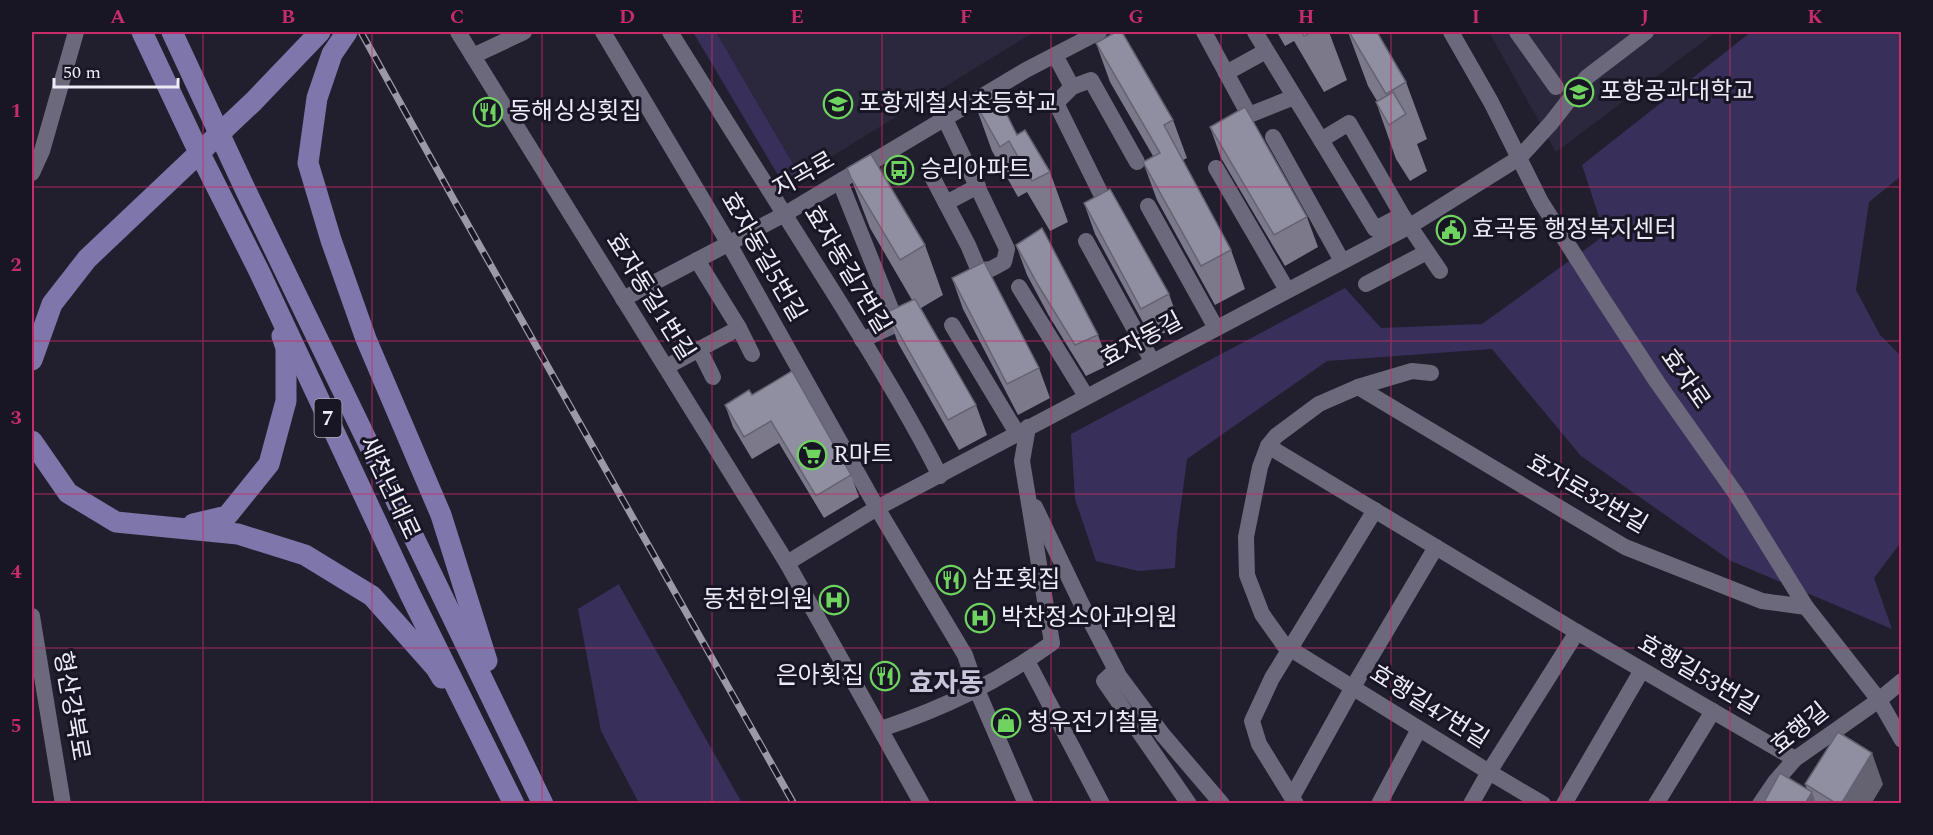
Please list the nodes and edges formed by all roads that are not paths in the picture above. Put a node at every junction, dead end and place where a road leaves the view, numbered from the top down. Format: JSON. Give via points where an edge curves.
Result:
{"nodes":[{"id":1,"x":76,"y":32,"type":"edge"},
{"id":2,"x":142,"y":32,"type":"edge"},
{"id":3,"x":172,"y":32,"type":"edge"},
{"id":4,"x":320,"y":32,"type":"edge"},
{"id":5,"x":347,"y":32,"type":"edge"},
{"id":6,"x":458,"y":32,"type":"edge"},
{"id":7,"x":524,"y":32,"type":"edge"},
{"id":8,"x":603,"y":32,"type":"edge"},
{"id":9,"x":670,"y":32,"type":"edge"},
{"id":10,"x":1099,"y":32,"type":"edge"},
{"id":11,"x":1204,"y":32,"type":"edge"},
{"id":12,"x":1255,"y":32,"type":"edge"},
{"id":13,"x":1452,"y":32,"type":"edge"},
{"id":14,"x":1517,"y":32,"type":"edge"},
{"id":15,"x":1646,"y":32,"type":"edge"},
{"id":16,"x":1266,"y":51,"type":"junction"},
{"id":17,"x":1055,"y":55,"type":"junction"},
{"id":18,"x":473,"y":56,"type":"junction"},
{"id":19,"x":1226,"y":73,"type":"junction"},
{"id":20,"x":1072,"y":87,"type":"junction"},
{"id":21,"x":1556,"y":87,"type":"dead end"},
{"id":22,"x":1294,"y":97,"type":"junction"},
{"id":23,"x":945,"y":119,"type":"junction"},
{"id":24,"x":1273,"y":136,"type":"dead end"},
{"id":25,"x":1321,"y":140,"type":"junction"},
{"id":26,"x":1519,"y":158,"type":"junction"},
{"id":27,"x":1137,"y":162,"type":"dead end"},
{"id":28,"x":1216,"y":168,"type":"dead end"},
{"id":29,"x":929,"y":171,"type":"dead end"},
{"id":30,"x":32,"y":173,"type":"edge"},
{"id":31,"x":840,"y":182,"type":"junction"},
{"id":32,"x":978,"y":186,"type":"junction"},
{"id":33,"x":1100,"y":192,"type":"edge"},
{"id":34,"x":946,"y":202,"type":"junction"},
{"id":35,"x":1148,"y":206,"type":"dead end"},
{"id":36,"x":785,"y":214,"type":"junction"},
{"id":37,"x":1406,"y":220,"type":"junction"},
{"id":38,"x":1086,"y":241,"type":"dead end"},
{"id":39,"x":729,"y":244,"type":"junction"},
{"id":40,"x":1427,"y":252,"type":"junction"},
{"id":41,"x":696,"y":260,"type":"junction"},
{"id":42,"x":1342,"y":261,"type":"junction"},
{"id":43,"x":259,"y":271,"type":"junction"},
{"id":44,"x":1440,"y":272,"type":"dead end"},
{"id":45,"x":1366,"y":284,"type":"dead end"},
{"id":46,"x":1019,"y":287,"type":"dead end"},
{"id":47,"x":1287,"y":290,"type":"junction"},
{"id":48,"x":623,"y":299,"type":"junction"},
{"id":49,"x":952,"y":325,"type":"dead end"},
{"id":50,"x":739,"y":328,"type":"junction"},
{"id":51,"x":1216,"y":328,"type":"junction"},
{"id":52,"x":862,"y":340,"type":"junction"},
{"id":53,"x":699,"y":349,"type":"junction"},
{"id":54,"x":752,"y":354,"type":"dead end"},
{"id":55,"x":32,"y":360,"type":"edge"},
{"id":56,"x":1152,"y":361,"type":"junction"},
{"id":57,"x":666,"y":367,"type":"junction"},
{"id":58,"x":1431,"y":373,"type":"dead end"},
{"id":59,"x":713,"y":377,"type":"dead end"},
{"id":60,"x":1358,"y":387,"type":"junction"},
{"id":61,"x":1086,"y":396,"type":"junction"},
{"id":62,"x":1023,"y":430,"type":"junction"},
{"id":63,"x":32,"y":441,"type":"edge"},
{"id":64,"x":1268,"y":446,"type":"junction"},
{"id":65,"x":940,"y":476,"type":"junction"},
{"id":66,"x":1026,"y":488,"type":"junction"},
{"id":67,"x":877,"y":508,"type":"junction"},
{"id":68,"x":1375,"y":510,"type":"junction"},
{"id":69,"x":175,"y":528,"type":"junction"},
{"id":70,"x":1436,"y":548,"type":"junction"},
{"id":71,"x":787,"y":563,"type":"junction"},
{"id":72,"x":1806,"y":607,"type":"junction"},
{"id":73,"x":32,"y":616,"type":"edge"},
{"id":74,"x":1577,"y":632,"type":"junction"},
{"id":75,"x":1291,"y":648,"type":"junction"},
{"id":76,"x":1027,"y":661,"type":"junction"},
{"id":77,"x":1116,"y":670,"type":"junction"},
{"id":78,"x":1642,"y":670,"type":"junction"},
{"id":79,"x":1902,"y":681,"type":"edge"},
{"id":80,"x":1353,"y":687,"type":"junction"},
{"id":81,"x":977,"y":690,"type":"junction"},
{"id":82,"x":1879,"y":700,"type":"junction"},
{"id":83,"x":1713,"y":711,"type":"junction"},
{"id":84,"x":881,"y":729,"type":"junction"},
{"id":85,"x":1419,"y":729,"type":"junction"},
{"id":86,"x":511,"y":736,"type":"junction"},
{"id":87,"x":1902,"y":740,"type":"edge"},
{"id":88,"x":1795,"y":759,"type":"junction"},
{"id":89,"x":495,"y":762,"type":"junction"},
{"id":90,"x":1489,"y":772,"type":"junction"},
{"id":91,"x":1294,"y":800,"type":"edge"},
{"id":92,"x":63,"y":804,"type":"edge"},
{"id":93,"x":514,"y":804,"type":"edge"},
{"id":94,"x":543,"y":804,"type":"edge"},
{"id":95,"x":922,"y":804,"type":"edge"},
{"id":96,"x":1026,"y":804,"type":"edge"},
{"id":97,"x":1102,"y":804,"type":"edge"},
{"id":98,"x":1189,"y":804,"type":"edge"},
{"id":99,"x":1222,"y":804,"type":"edge"},
{"id":100,"x":1379,"y":804,"type":"edge"},
{"id":101,"x":1472,"y":804,"type":"edge"},
{"id":102,"x":1543,"y":804,"type":"edge"},
{"id":103,"x":1564,"y":804,"type":"edge"},
{"id":104,"x":1656,"y":804,"type":"edge"},
{"id":105,"x":1760,"y":804,"type":"edge"}],
"edges":[{"from":1,"to":30,"type":"street"},
{"from":2,"to":43,"type":"main road","name":"새천년대로","number":"7"},
{"from":3,"to":86,"type":"main road","name":"새천년대로","number":"7"},
{"from":4,"to":55,"type":"main road","via":[[253,102],[87,259],[52,304]]},
{"from":5,"to":86,"type":"main road","via":[[332,54],[317,98],[308,163],[366,339],[441,515]]},
{"from":6,"to":18,"type":"street","name":"효자동길1번길"},
{"from":7,"to":18,"type":"street"},
{"from":8,"to":39,"type":"street","name":"효자동길5번길"},
{"from":9,"to":36,"type":"street","name":"효자동길7번길"},
{"from":10,"to":17,"type":"street","name":"지곡로"},
{"from":11,"to":19,"type":"street"},
{"from":12,"to":16,"type":"street"},
{"from":13,"to":26,"type":"street","name":"효자로"},
{"from":14,"to":21,"type":"street"},
{"from":15,"to":26,"type":"street","name":"효자동길","via":[[1587,78]]},
{"from":16,"to":19,"type":"street"},
{"from":16,"to":22,"type":"street"},
{"from":17,"to":20,"type":"street"},
{"from":17,"to":23,"type":"street","name":"지곡로"},
{"from":18,"to":48,"type":"street","name":"효자동길1번길"},
{"from":19,"to":22,"type":"street","via":[[1249,115]]},
{"from":20,"to":27,"type":"street","via":[[1091,80]]},
{"from":20,"to":33,"type":"street","via":[[1056,103]]},
{"from":22,"to":25,"type":"street"},
{"from":23,"to":31,"type":"street","name":"지곡로"},
{"from":23,"to":32,"type":"street"},
{"from":24,"to":42,"type":"street"},
{"from":25,"to":37,"type":"street","via":[[1375,229]]},
{"from":25,"to":37,"type":"street","via":[[1349,123]]},
{"from":26,"to":37,"type":"street","name":"효자동길"},
{"from":26,"to":72,"type":"street","name":"효자로","via":[[1541,202],[1602,298],[1736,494]]},
{"from":28,"to":47,"type":"street"},
{"from":29,"to":34,"type":"street"},
{"from":31,"to":36,"type":"street","name":"지곡로"},
{"from":31,"to":52,"type":"street","via":[[897,324]]},
{"from":32,"to":34,"type":"street"},
{"from":32,"to":34,"type":"street","via":[[1007,249],[1004,262],[979,271]]},
{"from":35,"to":51,"type":"street"},
{"from":36,"to":39,"type":"street","name":"지곡로"},
{"from":36,"to":52,"type":"street","name":"효자동길7번길"},
{"from":37,"to":40,"type":"street"},
{"from":37,"to":42,"type":"street","name":"효자동길"},
{"from":38,"to":56,"type":"street"},
{"from":39,"to":41,"type":"street","name":"지곡로"},
{"from":39,"to":67,"type":"street","name":"효자동길5번길"},
{"from":40,"to":44,"type":"street"},
{"from":40,"to":45,"type":"street"},
{"from":41,"to":48,"type":"street","name":"지곡로"},
{"from":41,"to":50,"type":"street"},
{"from":42,"to":47,"type":"street","name":"효자동길"},
{"from":43,"to":69,"type":"main road","via":[[286,348],[286,401],[269,464],[227,516]]},
{"from":43,"to":89,"type":"main road","name":"새천년대로","number":"7","via":[[410,594]]},
{"from":46,"to":61,"type":"street"},
{"from":47,"to":51,"type":"street","name":"효자동길"},
{"from":48,"to":57,"type":"street","name":"효자동길1번길"},
{"from":49,"to":62,"type":"street"},
{"from":50,"to":53,"type":"street"},
{"from":50,"to":54,"type":"street"},
{"from":51,"to":56,"type":"street","name":"효자동길"},
{"from":52,"to":65,"type":"street","name":"효자동길7번길"},
{"from":53,"to":57,"type":"street"},
{"from":53,"to":59,"type":"street"},
{"from":56,"to":61,"type":"street","name":"효자동길"},
{"from":57,"to":71,"type":"street","name":"효자동길1번길"},
{"from":58,"to":60,"type":"street","via":[[1412,371]]},
{"from":60,"to":64,"type":"street","via":[[1319,404]]},
{"from":60,"to":72,"type":"street","name":"효자로32번길","via":[[1625,547],[1762,601]]},
{"from":61,"to":62,"type":"street","name":"효자동길"},
{"from":62,"to":65,"type":"street","name":"효자동길"},
{"from":62,"to":66,"type":"street"},
{"from":63,"to":69,"type":"main road","via":[[68,493],[116,522]]},
{"from":64,"to":68,"type":"street","name":"효행길53번길"},
{"from":64,"to":75,"type":"street","via":[[1246,537],[1247,575],[1262,614],[1284,645]]},
{"from":65,"to":67,"type":"street","name":"효자동길"},
{"from":66,"to":76,"type":"street","via":[[1052,643]]},
{"from":66,"to":77,"type":"street"},
{"from":67,"to":71,"type":"street","name":"효자동길"},
{"from":67,"to":81,"type":"street","name":"효자동길5번길","via":[[965,655]]},
{"from":68,"to":70,"type":"street","name":"효행길53번길"},
{"from":68,"to":75,"type":"street"},
{"from":69,"to":89,"type":"main road","via":[[238,534],[305,555],[372,596],[436,668]]},
{"from":70,"to":74,"type":"street","name":"효행길53번길"},
{"from":70,"to":80,"type":"street"},
{"from":71,"to":84,"type":"street","name":"효자동길1번길"},
{"from":72,"to":82,"type":"street","name":"효자로"},
{"from":73,"to":92,"type":"street","name":"형산강북로"},
{"from":74,"to":78,"type":"street","name":"효행길53번길"},
{"from":74,"to":90,"type":"street"},
{"from":75,"to":80,"type":"street","name":"효행길47번길"},
{"from":75,"to":91,"type":"street","via":[[1252,721],[1259,744]]},
{"from":76,"to":81,"type":"street"},
{"from":76,"to":97,"type":"street"},
{"from":77,"to":98,"type":"street","via":[[1104,681]]},
{"from":77,"to":99,"type":"street","via":[[1163,735]]},
{"from":78,"to":83,"type":"street","name":"효행길53번길"},
{"from":78,"to":103,"type":"street"},
{"from":79,"to":82,"type":"street","name":"효행길"},
{"from":80,"to":85,"type":"street","name":"효행길47번길"},
{"from":80,"to":91,"type":"street"},
{"from":81,"to":84,"type":"street"},
{"from":81,"to":96,"type":"street","name":"효자동길5번길"},
{"from":82,"to":87,"type":"street","name":"효자로"},
{"from":82,"to":88,"type":"street","name":"효행길"},
{"from":83,"to":88,"type":"street","name":"효행길53번길"},
{"from":83,"to":104,"type":"street"},
{"from":84,"to":95,"type":"street","name":"효자동길1번길"},
{"from":85,"to":90,"type":"street","name":"효행길47번길"},
{"from":85,"to":100,"type":"street"},
{"from":86,"to":94,"type":"main road","name":"새천년대로","number":"7"},
{"from":88,"to":105,"type":"street","name":"효행길"},
{"from":89,"to":93,"type":"main road","name":"새천년대로","number":"7"},
{"from":90,"to":101,"type":"street"},
{"from":90,"to":102,"type":"street","name":"효행길47번길"}]}
